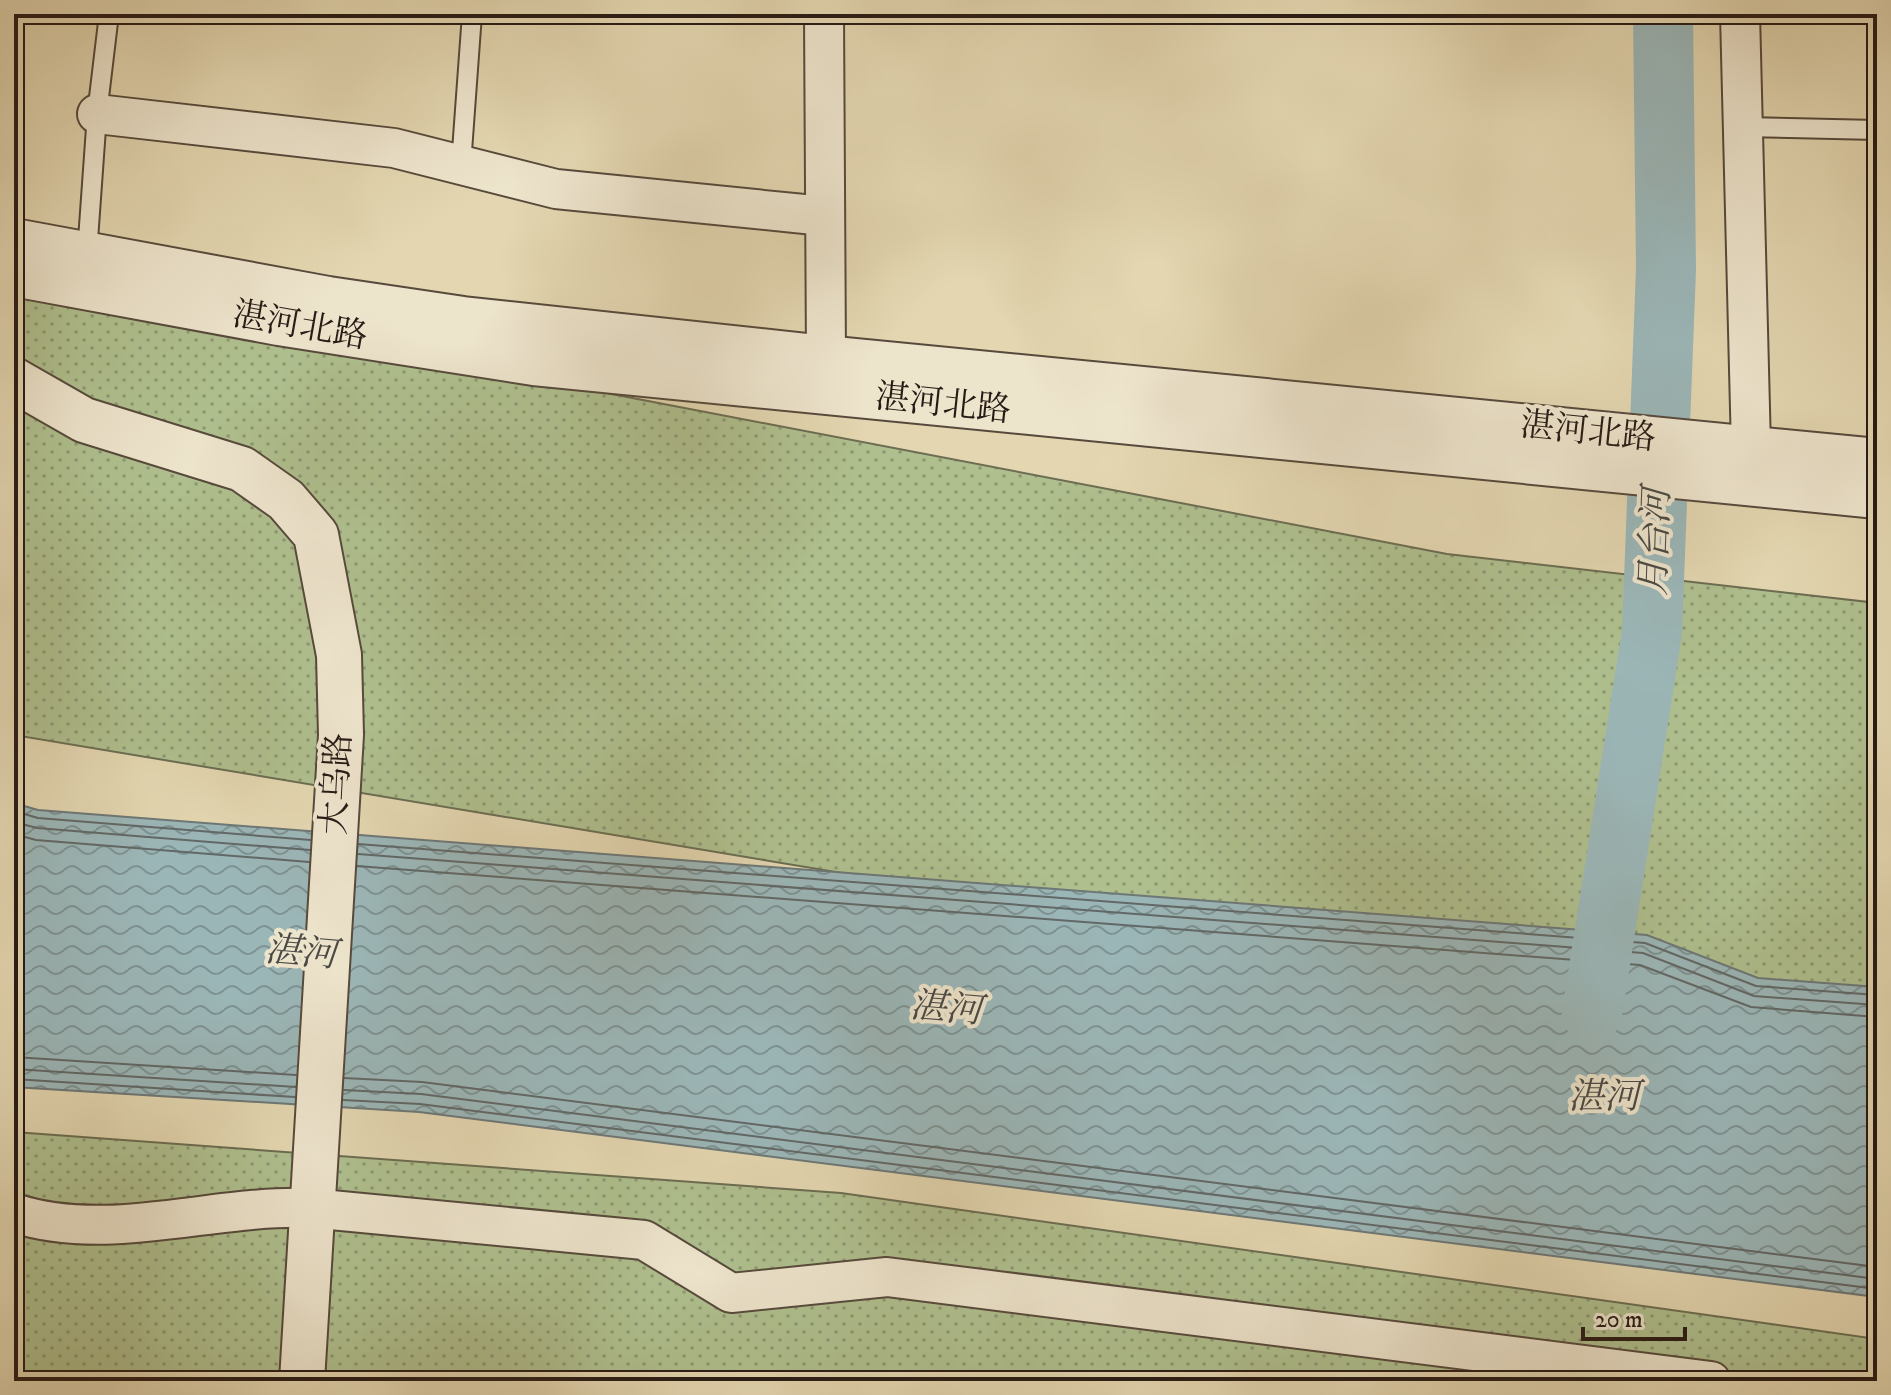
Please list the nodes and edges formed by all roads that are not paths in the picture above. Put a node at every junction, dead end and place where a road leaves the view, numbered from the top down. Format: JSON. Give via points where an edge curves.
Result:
{"nodes":[{"id":1,"x":109,"y":14,"type":"edge"},
{"id":2,"x":472,"y":14,"type":"edge"},
{"id":3,"x":824,"y":14,"type":"edge"},
{"id":4,"x":1740,"y":14,"type":"edge"},
{"id":5,"x":97,"y":114,"type":"junction"},
{"id":6,"x":1743,"y":127,"type":"junction"},
{"id":7,"x":1877,"y":130,"type":"edge"},
{"id":8,"x":461,"y":165,"type":"junction"},
{"id":9,"x":824,"y":216,"type":"junction"},
{"id":10,"x":14,"y":241,"type":"edge"},
{"id":11,"x":87,"y":254,"type":"junction"},
{"id":12,"x":14,"y":274,"type":"edge"},
{"id":13,"x":826,"y":358,"type":"junction"},
{"id":14,"x":14,"y":380,"type":"edge"},
{"id":15,"x":1579,"y":449,"type":"junction"},
{"id":16,"x":1741,"y":459,"type":"junction"},
{"id":17,"x":1877,"y":461,"type":"edge"},
{"id":18,"x":1877,"y":496,"type":"edge"},
{"id":19,"x":310,"y":1208,"type":"junction"},
{"id":20,"x":14,"y":1213,"type":"edge"},
{"id":21,"x":302,"y":1381,"type":"edge"},
{"id":22,"x":1711,"y":1381,"type":"edge"}],
"edges":[{"from":1,"to":5,"type":"lane"},
{"from":2,"to":8,"type":"lane"},
{"from":3,"to":9,"type":"street"},
{"from":4,"to":6,"type":"street"},
{"from":5,"to":8,"type":"street","via":[[394,148]]},
{"from":5,"to":11,"type":"lane"},
{"from":6,"to":7,"type":"lane"},
{"from":6,"to":16,"type":"street"},
{"from":8,"to":9,"type":"street","via":[[556,189]]},
{"from":9,"to":13,"type":"street"},
{"from":10,"to":11,"type":"street","name":"湛河北路"},
{"from":11,"to":13,"type":"street","name":"湛河北路","via":[[463,319]]},
{"from":12,"to":15,"type":"street","name":"湛河北路","via":[[496,359]]},
{"from":13,"to":15,"type":"street","name":"湛河北路"},
{"from":14,"to":19,"type":"street","name":"大乌路","via":[[84,420],[242,469],[286,500],[316,535],[339,655],[341,735]]},
{"from":15,"to":16,"type":"street","name":"湛河北路"},
{"from":16,"to":17,"type":"street","name":"湛河北路"},
{"from":16,"to":18,"type":"street","name":"湛河北路"},
{"from":19,"to":20,"type":"street","via":[[263,1206],[161,1222],[45,1223]]},
{"from":19,"to":21,"type":"street","name":"大乌路"},
{"from":19,"to":22,"type":"street","via":[[644,1240],[731,1293],[887,1277]]}]}
